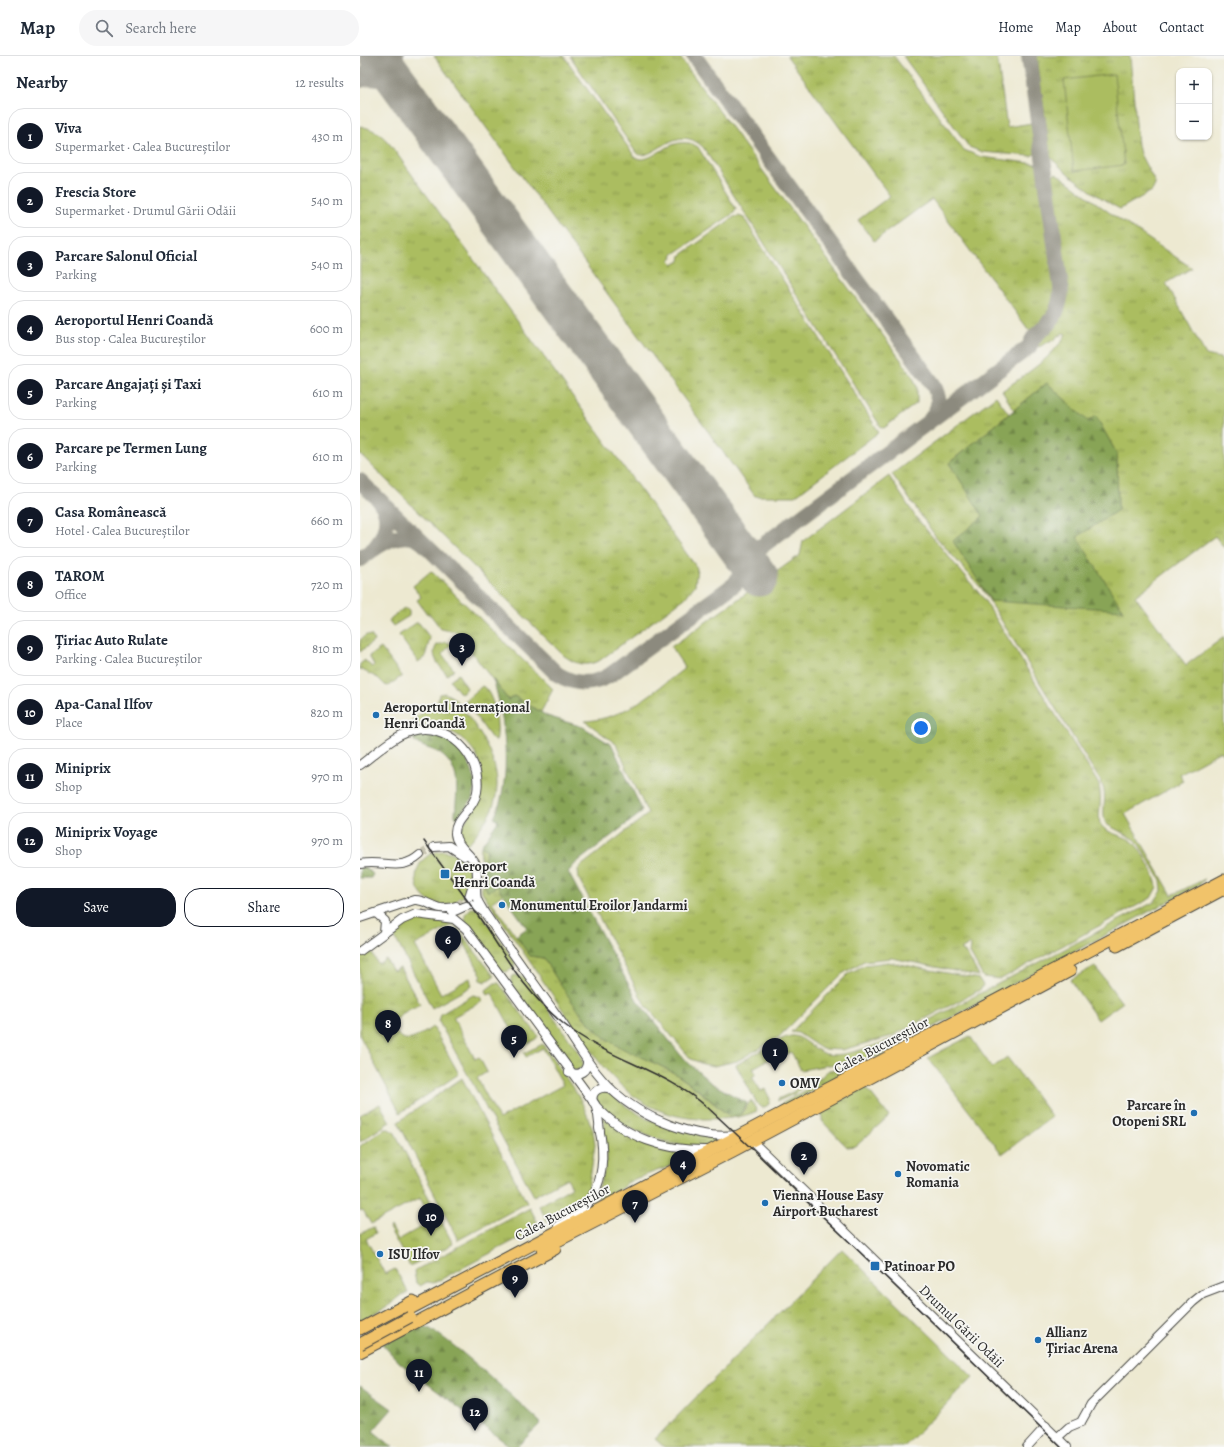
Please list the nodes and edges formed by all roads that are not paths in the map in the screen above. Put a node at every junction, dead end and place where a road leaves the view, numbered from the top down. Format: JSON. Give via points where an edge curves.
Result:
{"nodes":[{"id":1,"x":360,"y":765,"type":"edge"},
{"id":2,"x":434,"y":847,"type":"tunnel mouth"},
{"id":3,"x":420,"y":855,"type":"tunnel mouth"},
{"id":4,"x":360,"y":864,"type":"edge"},
{"id":5,"x":1224,"y":880,"type":"edge"},
{"id":6,"x":1224,"y":889,"type":"edge"},
{"id":7,"x":469,"y":897,"type":"tunnel mouth"},
{"id":8,"x":405,"y":904,"type":"junction"},
{"id":9,"x":456,"y":906,"type":"tunnel mouth"},
{"id":10,"x":484,"y":912,"type":"junction"},
{"id":11,"x":376,"y":913,"type":"junction"},
{"id":12,"x":360,"y":918,"type":"edge"},
{"id":13,"x":384,"y":933,"type":"junction"},
{"id":14,"x":360,"y":951,"type":"edge"},
{"id":15,"x":588,"y":1060,"type":"junction"},
{"id":16,"x":569,"y":1072,"type":"junction"},
{"id":17,"x":611,"y":1089,"type":"junction"},
{"id":18,"x":587,"y":1095,"type":"junction"},
{"id":19,"x":594,"y":1103,"type":"junction"},
{"id":20,"x":600,"y":1132,"type":"junction"},
{"id":21,"x":748,"y":1137,"type":"junction"},
{"id":22,"x":713,"y":1150,"type":"junction"},
{"id":23,"x":611,"y":1209,"type":"junction"},
{"id":24,"x":547,"y":1232,"type":"junction"},
{"id":25,"x":521,"y":1255,"type":"junction"},
{"id":26,"x":1224,"y":1286,"type":"edge"},
{"id":27,"x":399,"y":1308,"type":"junction"},
{"id":28,"x":380,"y":1319,"type":"junction"},
{"id":29,"x":360,"y":1324,"type":"edge"},
{"id":30,"x":409,"y":1326,"type":"junction"},
{"id":31,"x":360,"y":1329,"type":"edge"},
{"id":32,"x":360,"y":1336,"type":"edge"},
{"id":33,"x":360,"y":1344,"type":"edge"},
{"id":34,"x":360,"y":1352,"type":"edge"},
{"id":35,"x":1046,"y":1426,"type":"junction"},
{"id":36,"x":1058,"y":1437,"type":"junction"},
{"id":37,"x":1027,"y":1447,"type":"edge"},
{"id":38,"x":1068,"y":1447,"type":"edge"}],
"edges":[{"from":1,"to":10,"type":"street","via":[[411,731],[431,730],[447,734],[467,752],[476,772],[478,787],[471,808],[456,825],[455,835],[476,867],[476,898]]},
{"from":2,"to":7,"type":"street","via":[[454,848],[469,862],[474,878]]},
{"from":3,"to":4,"type":"street","via":[[402,866],[368,862]]},
{"from":5,"to":21,"type":"highway","name":"Calea Bucureștilor"},
{"from":6,"to":21,"type":"highway","name":"Calea Bucureștilor"},
{"from":8,"to":9,"type":"street","via":[[417,900],[439,908]]},
{"from":8,"to":10,"type":"street","via":[[443,913],[472,904]]},
{"from":8,"to":11,"type":"street"},
{"from":10,"to":15,"type":"street"},
{"from":11,"to":12,"type":"street"},
{"from":11,"to":13,"type":"street","via":[[385,921]]},
{"from":13,"to":14,"type":"street"},
{"from":13,"to":16,"type":"street","via":[[416,914],[457,920]]},
{"from":15,"to":16,"type":"street","via":[[583,1072]]},
{"from":15,"to":17,"type":"street"},
{"from":16,"to":18,"type":"street"},
{"from":17,"to":19,"type":"street","via":[[603,1087],[597,1090],[593,1095]]},
{"from":17,"to":21,"type":"street","via":[[644,1113],[663,1122],[696,1132]]},
{"from":18,"to":19,"type":"street"},
{"from":18,"to":20,"type":"street"},
{"from":19,"to":20,"type":"street"},
{"from":19,"to":22,"type":"street","via":[[620,1127],[650,1142],[680,1149]]},
{"from":20,"to":24,"type":"street","via":[[602,1168],[592,1197],[573,1216]]},
{"from":21,"to":22,"type":"highway","name":"Calea Bucureștilor"},
{"from":21,"to":23,"type":"highway","name":"Calea Bucureștilor"},
{"from":21,"to":35,"type":"street","name":"Drumul Gării Odăii"},
{"from":22,"to":23,"type":"highway","name":"Calea Bucureștilor"},
{"from":23,"to":24,"type":"highway","via":[[595,1208]]},
{"from":23,"to":25,"type":"highway","name":"Calea Bucureștilor"},
{"from":23,"to":30,"type":"highway","via":[[602,1221],[541,1257]]},
{"from":24,"to":27,"type":"highway"},
{"from":25,"to":32,"type":"highway","name":"Calea Bucureștilor"},
{"from":25,"to":33,"type":"highway","name":"Calea Bucureștilor","bridge":true},
{"from":26,"to":36,"type":"street","via":[[1203,1294],[1193,1302],[1091,1404],[1081,1422],[1069,1427]]},
{"from":27,"to":28,"type":"highway"},
{"from":27,"to":30,"type":"highway","via":[[397,1320],[404,1326]]},
{"from":28,"to":29,"type":"highway"},
{"from":28,"to":31,"type":"highway"},
{"from":30,"to":34,"type":"highway"},
{"from":35,"to":36,"type":"street","name":"Drumul Gării Odăii"},
{"from":35,"to":37,"type":"street"},
{"from":36,"to":38,"type":"street","name":"Drumul Gării Odăii"}]}
